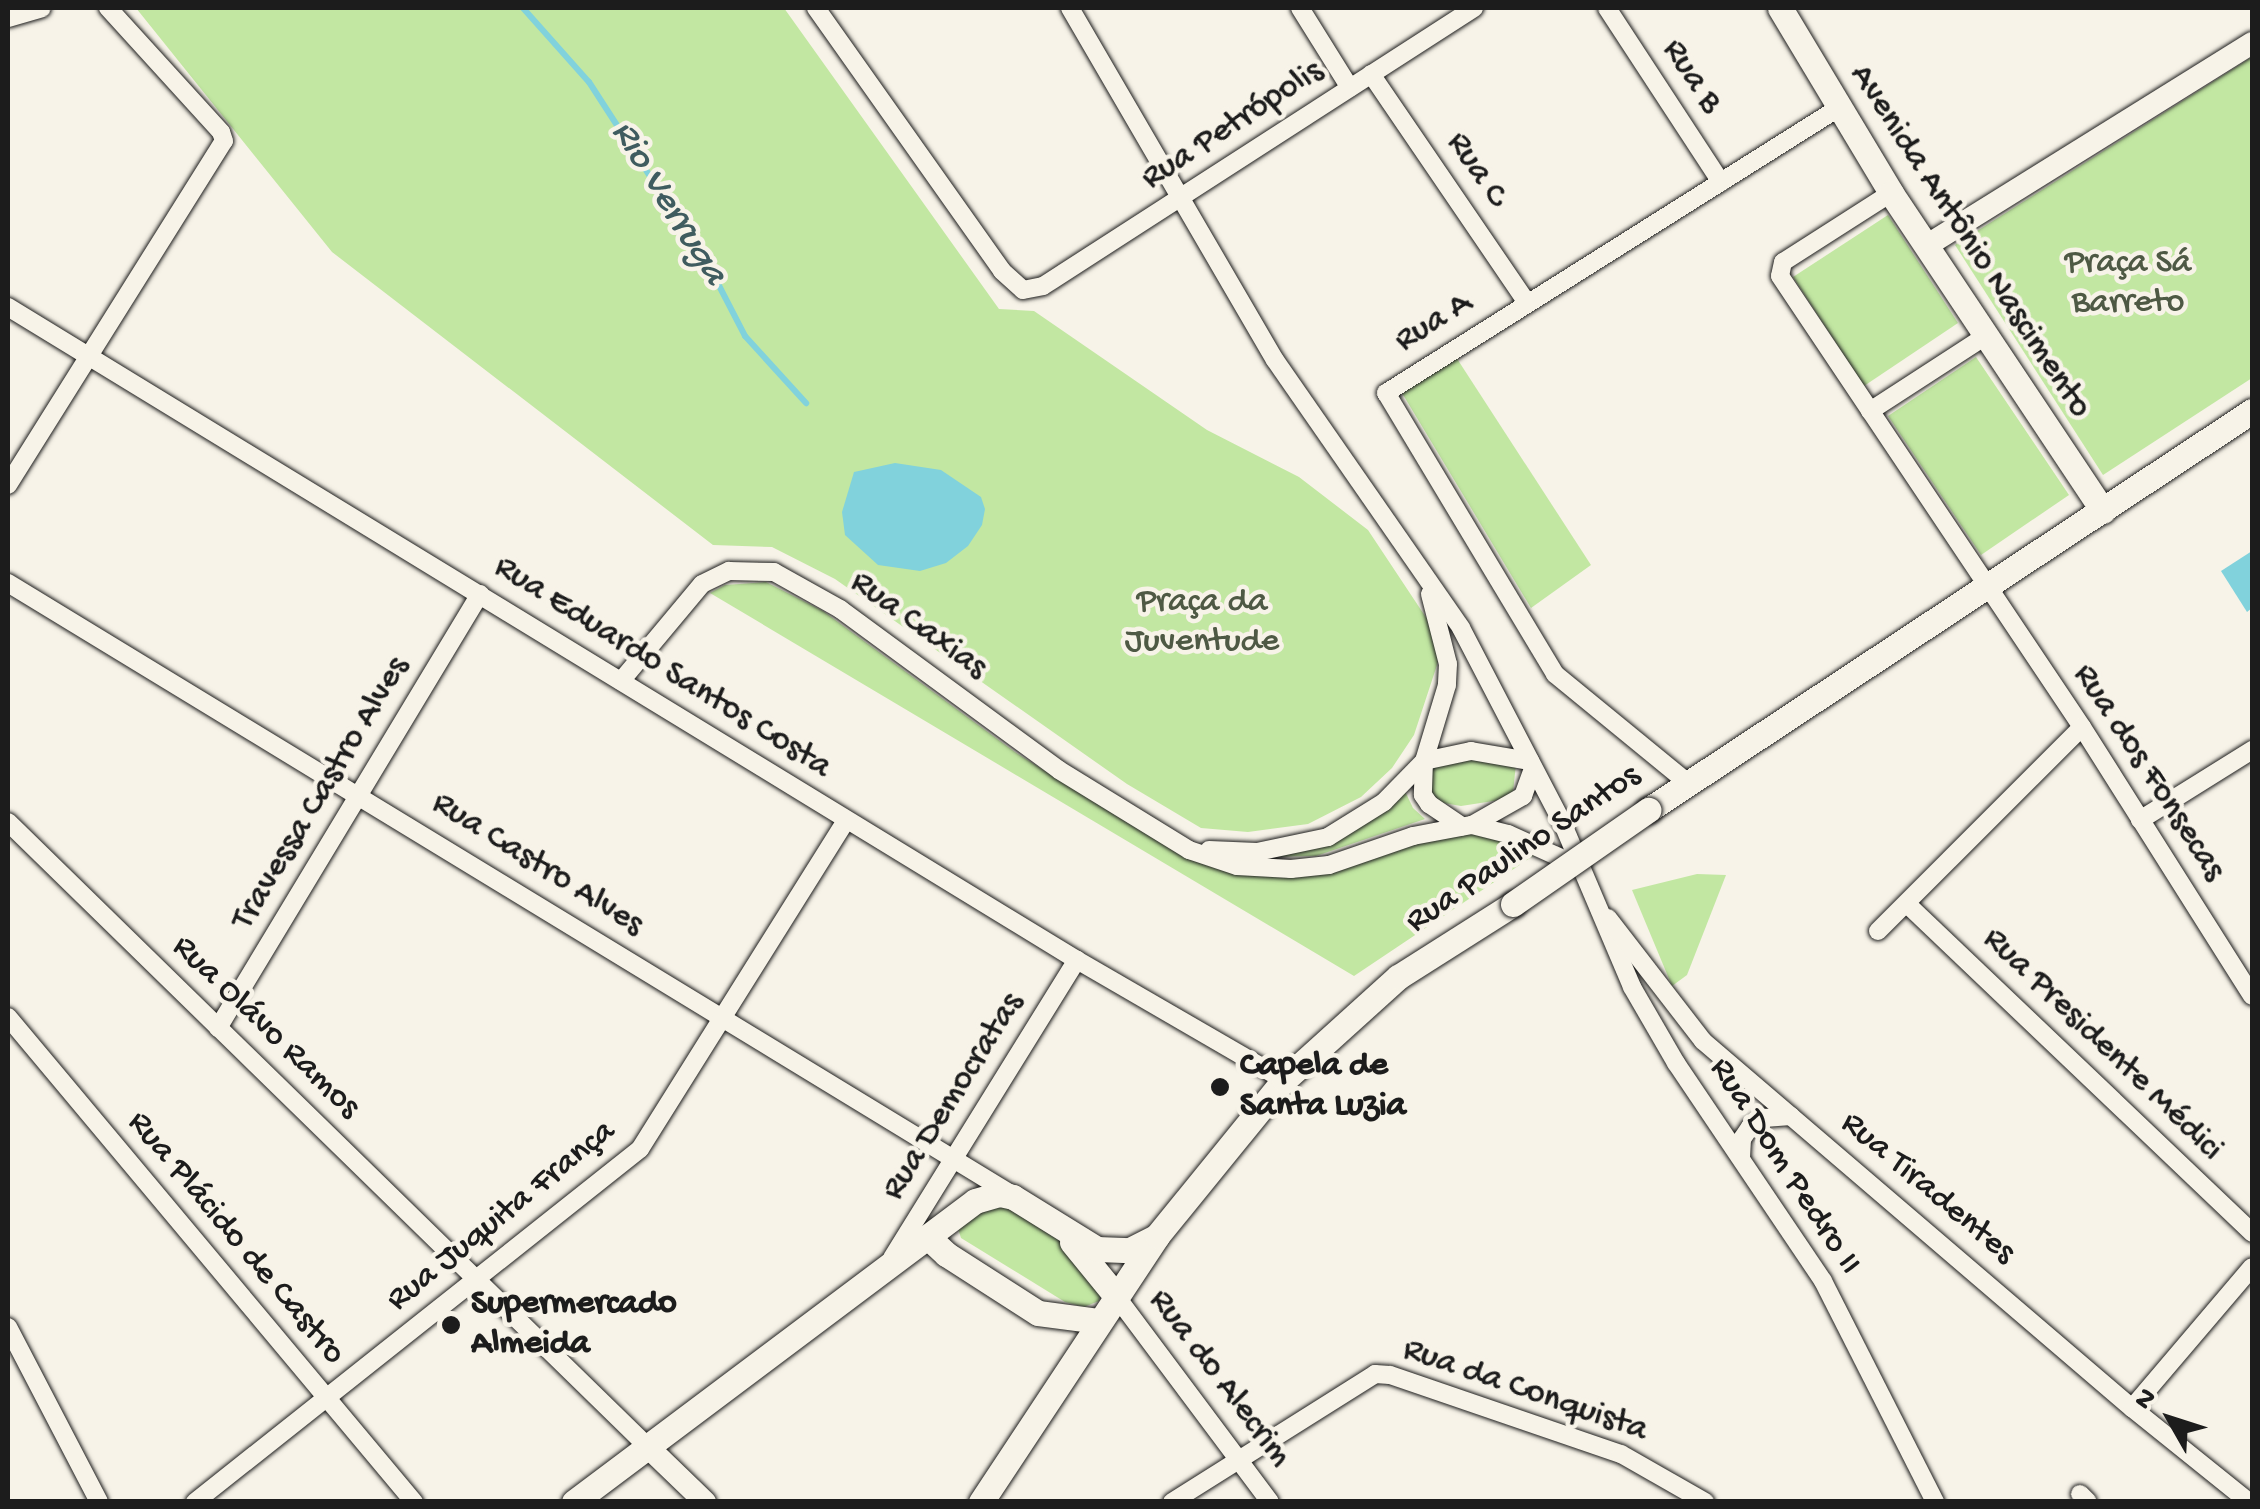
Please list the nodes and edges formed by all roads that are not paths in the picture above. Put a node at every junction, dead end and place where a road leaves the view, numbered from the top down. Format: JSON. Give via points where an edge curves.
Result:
{"nodes":[{"id":1,"x":42,"y":8,"type":"edge"},
{"id":2,"x":108,"y":8,"type":"edge"},
{"id":3,"x":816,"y":8,"type":"edge"},
{"id":4,"x":1070,"y":8,"type":"edge"},
{"id":5,"x":1300,"y":8,"type":"edge"},
{"id":6,"x":1474,"y":8,"type":"edge"},
{"id":7,"x":1607,"y":8,"type":"edge"},
{"id":8,"x":1780,"y":8,"type":"edge"},
{"id":9,"x":8,"y":18,"type":"edge"},
{"id":10,"x":2252,"y":43,"type":"edge"},
{"id":11,"x":1372,"y":74,"type":"junction"},
{"id":12,"x":1350,"y":88,"type":"junction"},
{"id":13,"x":1840,"y":107,"type":"junction"},
{"id":14,"x":1721,"y":182,"type":"junction"},
{"id":15,"x":1892,"y":193,"type":"junction"},
{"id":16,"x":1184,"y":197,"type":"junction"},
{"id":17,"x":1926,"y":246,"type":"junction"},
{"id":18,"x":1527,"y":304,"type":"junction"},
{"id":19,"x":8,"y":307,"type":"edge"},
{"id":20,"x":1984,"y":336,"type":"junction"},
{"id":21,"x":90,"y":356,"type":"junction"},
{"id":22,"x":1870,"y":411,"type":"junction"},
{"id":23,"x":2252,"y":411,"type":"edge"},
{"id":24,"x":8,"y":486,"type":"edge"},
{"id":25,"x":2103,"y":511,"type":"junction"},
{"id":26,"x":1423,"y":574,"type":"junction"},
{"id":27,"x":8,"y":584,"type":"edge"},
{"id":28,"x":1985,"y":587,"type":"junction"},
{"id":29,"x":480,"y":594,"type":"junction"},
{"id":30,"x":621,"y":681,"type":"junction"},
{"id":31,"x":2082,"y":726,"type":"junction"},
{"id":32,"x":2252,"y":750,"type":"edge"},
{"id":33,"x":1424,"y":761,"type":"junction"},
{"id":34,"x":1531,"y":764,"type":"junction"},
{"id":35,"x":1688,"y":783,"type":"junction"},
{"id":36,"x":360,"y":795,"type":"junction"},
{"id":37,"x":846,"y":820,"type":"junction"},
{"id":38,"x":2140,"y":820,"type":"junction"},
{"id":39,"x":8,"y":822,"type":"edge"},
{"id":40,"x":1467,"y":826,"type":"junction"},
{"id":41,"x":1189,"y":850,"type":"junction"},
{"id":42,"x":1581,"y":867,"type":"junction"},
{"id":43,"x":1594,"y":897,"type":"junction"},
{"id":44,"x":1907,"y":904,"type":"junction"},
{"id":45,"x":1878,"y":932,"type":"dead end"},
{"id":46,"x":1077,"y":960,"type":"junction"},
{"id":47,"x":2252,"y":996,"type":"edge"},
{"id":48,"x":8,"y":1017,"type":"edge"},
{"id":49,"x":725,"y":1020,"type":"junction"},
{"id":50,"x":218,"y":1028,"type":"junction"},
{"id":51,"x":1284,"y":1080,"type":"junction"},
{"id":52,"x":1791,"y":1116,"type":"junction"},
{"id":53,"x":954,"y":1158,"type":"junction"},
{"id":54,"x":1741,"y":1158,"type":"junction"},
{"id":55,"x":1030,"y":1206,"type":"junction"},
{"id":56,"x":1064,"y":1232,"type":"junction"},
{"id":57,"x":2252,"y":1234,"type":"edge"},
{"id":58,"x":1157,"y":1236,"type":"junction"},
{"id":59,"x":930,"y":1239,"type":"junction"},
{"id":60,"x":887,"y":1267,"type":"junction"},
{"id":61,"x":2252,"y":1267,"type":"edge"},
{"id":62,"x":478,"y":1280,"type":"junction"},
{"id":63,"x":1116,"y":1296,"type":"junction"},
{"id":64,"x":1099,"y":1321,"type":"junction"},
{"id":65,"x":8,"y":1327,"type":"edge"},
{"id":66,"x":327,"y":1399,"type":"junction"},
{"id":67,"x":2132,"y":1408,"type":"junction"},
{"id":68,"x":649,"y":1448,"type":"junction"},
{"id":69,"x":1242,"y":1461,"type":"junction"},
{"id":70,"x":98,"y":1502,"type":"edge"},
{"id":71,"x":195,"y":1502,"type":"edge"},
{"id":72,"x":414,"y":1502,"type":"edge"},
{"id":73,"x":574,"y":1502,"type":"edge"},
{"id":74,"x":705,"y":1502,"type":"edge"},
{"id":75,"x":981,"y":1502,"type":"edge"},
{"id":76,"x":1172,"y":1502,"type":"edge"},
{"id":77,"x":1270,"y":1502,"type":"edge"},
{"id":78,"x":1704,"y":1502,"type":"edge"},
{"id":79,"x":1935,"y":1502,"type":"edge"},
{"id":80,"x":2248,"y":1502,"type":"edge"}],
"edges":[{"from":1,"to":9,"type":"street"},
{"from":2,"to":21,"type":"street","via":[[224,141]]},
{"from":3,"to":16,"type":"street","name":"Rua Petrópolis","via":[[1002,271],[1024,290],[1043,286]]},
{"from":4,"to":16,"type":"street"},
{"from":5,"to":12,"type":"street"},
{"from":6,"to":11,"type":"street","name":"Rua Petrópolis"},
{"from":7,"to":14,"type":"street","name":"Rua B"},
{"from":8,"to":13,"type":"main road","name":"Avenida Antônio Nascimento"},
{"from":10,"to":17,"type":"street"},
{"from":11,"to":12,"type":"street","name":"Rua Petrópolis"},
{"from":11,"to":18,"type":"street","name":"Rua C"},
{"from":12,"to":16,"type":"street","name":"Rua Petrópolis"},
{"from":13,"to":14,"type":"street","name":"Rua A"},
{"from":13,"to":15,"type":"main road","name":"Avenida Antônio Nascimento"},
{"from":14,"to":18,"type":"street","name":"Rua A"},
{"from":15,"to":17,"type":"main road","name":"Avenida Antônio Nascimento"},
{"from":15,"to":22,"type":"street","via":[[1778,269]]},
{"from":16,"to":26,"type":"street","via":[[1275,360]]},
{"from":17,"to":20,"type":"main road","name":"Avenida Antônio Nascimento"},
{"from":18,"to":35,"type":"street","name":"Rua A","via":[[1386,395],[1555,674]]},
{"from":19,"to":21,"type":"street","name":"Rua Eduardo Santos Costa"},
{"from":20,"to":22,"type":"street"},
{"from":20,"to":25,"type":"main road","name":"Avenida Antônio Nascimento"},
{"from":21,"to":24,"type":"street"},
{"from":21,"to":29,"type":"street","name":"Rua Eduardo Santos Costa"},
{"from":22,"to":28,"type":"street"},
{"from":23,"to":25,"type":"main road","name":"Rua Paulino Santos"},
{"from":25,"to":28,"type":"main road","name":"Rua Paulino Santos"},
{"from":26,"to":33,"type":"street","via":[[1448,664]]},
{"from":26,"to":34,"type":"street","name":"Rua Dom Pedro II","via":[[1460,628]]},
{"from":27,"to":36,"type":"street","name":"Rua Castro Alves"},
{"from":28,"to":31,"type":"street","name":"Rua dos Fonsecas"},
{"from":28,"to":35,"type":"main road","name":"Rua Paulino Santos"},
{"from":29,"to":30,"type":"street","name":"Rua Eduardo Santos Costa"},
{"from":29,"to":36,"type":"street","name":"Travessa Castro Alves"},
{"from":30,"to":37,"type":"street","name":"Rua Eduardo Santos Costa"},
{"from":30,"to":41,"type":"street","name":"Rua Caxias","via":[[702,584],[728,571],[774,572],[840,609],[1059,770]]},
{"from":31,"to":38,"type":"street","name":"Rua dos Fonsecas"},
{"from":31,"to":44,"type":"street"},
{"from":32,"to":38,"type":"street"},
{"from":33,"to":34,"type":"street","via":[[1472,751]]},
{"from":33,"to":40,"type":"street","via":[[1425,800]]},
{"from":33,"to":41,"type":"street","name":"Rua Caxias","via":[[1373,812],[1328,837],[1257,852]]},
{"from":34,"to":40,"type":"street","via":[[1522,796]]},
{"from":34,"to":42,"type":"street","name":"Rua Dom Pedro II"},
{"from":35,"to":51,"type":"main road","name":"Rua Paulino Santos","bridge":true,"via":[[1398,977]]},
{"from":36,"to":49,"type":"street","name":"Rua Castro Alves"},
{"from":36,"to":50,"type":"street","name":"Travessa Castro Alves"},
{"from":37,"to":46,"type":"street","name":"Rua Eduardo Santos Costa"},
{"from":37,"to":49,"type":"street","name":"Rua Juquita França"},
{"from":38,"to":47,"type":"street","name":"Rua dos Fonsecas"},
{"from":39,"to":50,"type":"street","name":"Rua Olávo Ramos"},
{"from":40,"to":41,"type":"street","name":"Rua Caxias","via":[[1329,865],[1291,869],[1237,866]]},
{"from":40,"to":42,"type":"street","name":"Rua Caxias","via":[[1508,834]]},
{"from":42,"to":43,"type":"street","name":"Rua Dom Pedro II"},
{"from":43,"to":52,"type":"street","name":"Rua Tiradentes","via":[[1703,1041]]},
{"from":43,"to":54,"type":"street","name":"Rua Dom Pedro II","via":[[1632,987]]},
{"from":44,"to":45,"type":"street"},
{"from":44,"to":57,"type":"street","name":"Rua Presidente Médici"},
{"from":46,"to":51,"type":"street","name":"Rua Eduardo Santos Costa"},
{"from":46,"to":53,"type":"street","name":"Rua Democratas"},
{"from":48,"to":66,"type":"street","name":"Rua Plácido de Castro"},
{"from":49,"to":53,"type":"street","name":"Rua Castro Alves"},
{"from":49,"to":62,"type":"street","name":"Rua Juquita França","via":[[640,1149]]},
{"from":50,"to":62,"type":"street","name":"Rua Olávo Ramos"},
{"from":51,"to":58,"type":"main road","name":"Rua Paulino Santos"},
{"from":52,"to":54,"type":"street","via":[[1764,1118],[1750,1127]]},
{"from":52,"to":67,"type":"street","name":"Rua Tiradentes"},
{"from":53,"to":55,"type":"street","name":"Rua Castro Alves"},
{"from":53,"to":60,"type":"street","name":"Rua Democratas"},
{"from":54,"to":79,"type":"street","name":"Rua Dom Pedro II","via":[[1823,1281]]},
{"from":55,"to":56,"type":"main road"},
{"from":55,"to":59,"type":"main road","via":[[990,1196],[959,1209]]},
{"from":56,"to":58,"type":"main road","via":[[1096,1250],[1115,1252]]},
{"from":56,"to":63,"type":"main road"},
{"from":58,"to":63,"type":"main road","name":"Rua Paulino Santos"},
{"from":59,"to":60,"type":"main road"},
{"from":59,"to":64,"type":"main road","via":[[1038,1313]]},
{"from":60,"to":68,"type":"main road"},
{"from":61,"to":67,"type":"street"},
{"from":62,"to":66,"type":"street","name":"Rua Juquita França"},
{"from":62,"to":68,"type":"street","name":"Rua Olávo Ramos"},
{"from":63,"to":64,"type":"main road","name":"Rua Paulino Santos"},
{"from":63,"to":69,"type":"street","name":"Rua do Alecrim"},
{"from":64,"to":75,"type":"main road","name":"Rua Paulino Santos"},
{"from":65,"to":70,"type":"street"},
{"from":66,"to":71,"type":"street","name":"Rua Juquita França"},
{"from":66,"to":72,"type":"street","name":"Rua Plácido de Castro"},
{"from":67,"to":80,"type":"street","name":"Rua Tiradentes"},
{"from":68,"to":73,"type":"main road"},
{"from":68,"to":74,"type":"street"},
{"from":69,"to":76,"type":"street","name":"Rua da Conquista"},
{"from":69,"to":77,"type":"street","name":"Rua do Alecrim"},
{"from":69,"to":78,"type":"street","name":"Rua da Conquista","via":[[1365,1379],[1390,1374],[1621,1454]]}]}
